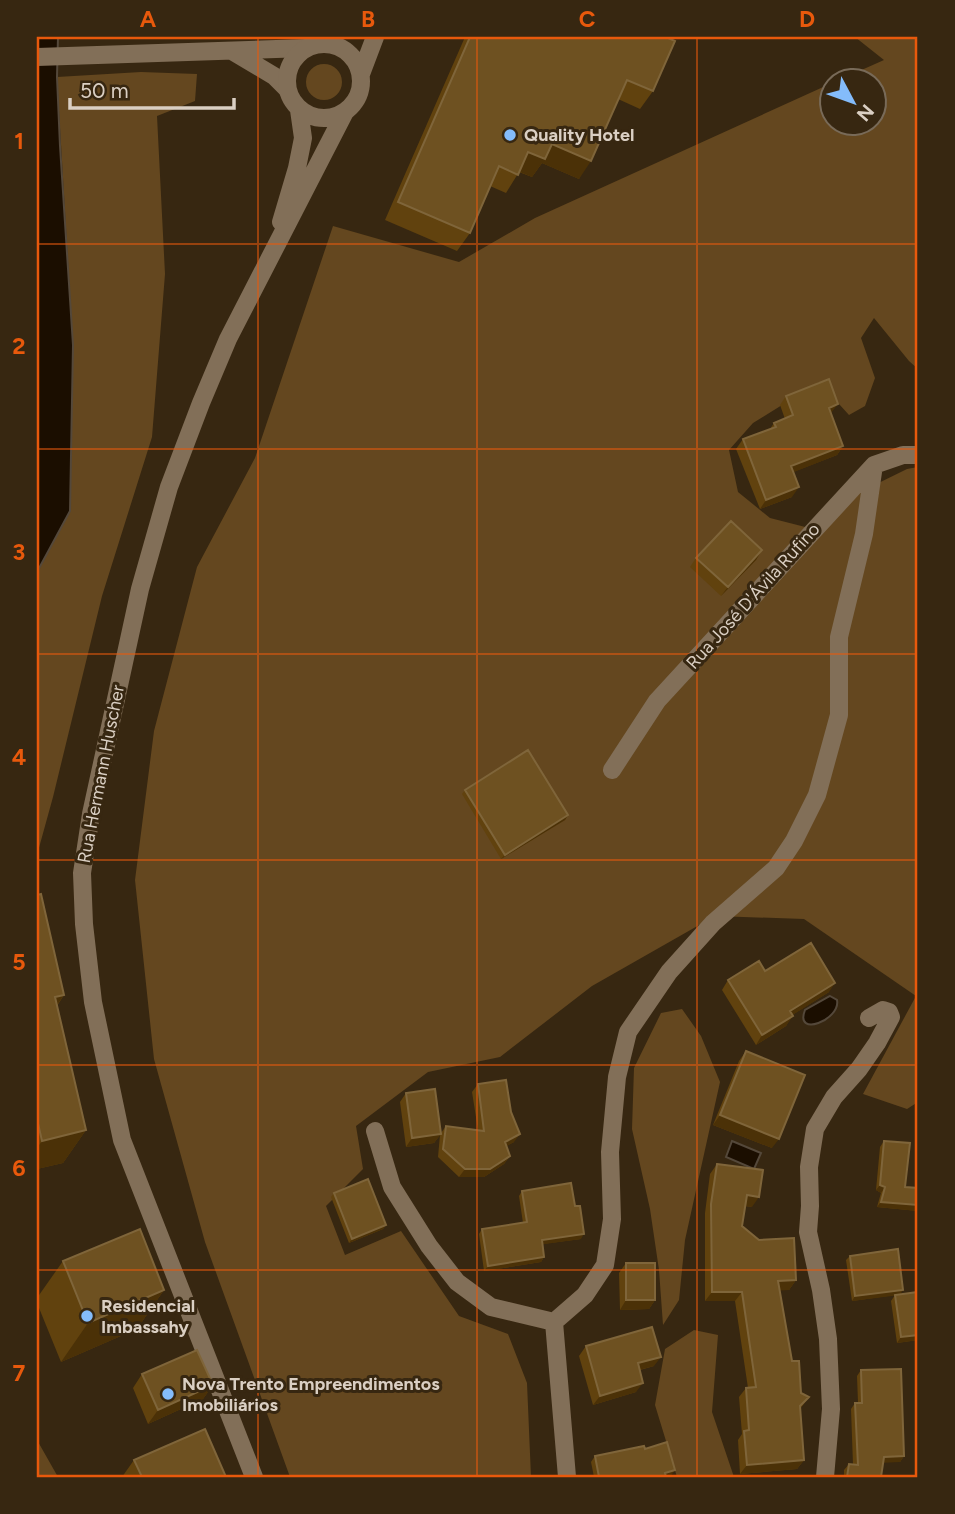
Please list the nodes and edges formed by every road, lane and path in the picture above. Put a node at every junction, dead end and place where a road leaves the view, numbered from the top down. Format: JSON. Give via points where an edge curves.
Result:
{"nodes":[{"id":1,"x":375,"y":37,"type":"edge"},
{"id":2,"x":320,"y":43,"type":"edge"},
{"id":3,"x":232,"y":51,"type":"junction"},
{"id":4,"x":37,"y":57,"type":"edge"},
{"id":5,"x":361,"y":74,"type":"junction"},
{"id":6,"x":287,"y":89,"type":"junction"},
{"id":7,"x":299,"y":110,"type":"junction"},
{"id":8,"x":345,"y":112,"type":"junction"},
{"id":9,"x":259,"y":277,"type":"junction"},
{"id":10,"x":918,"y":455,"type":"edge"},
{"id":11,"x":874,"y":465,"type":"junction"},
{"id":12,"x":612,"y":770,"type":"dead end"},
{"id":13,"x":869,"y":1018,"type":"dead end"},
{"id":14,"x":375,"y":1130,"type":"dead end"},
{"id":15,"x":554,"y":1322,"type":"junction"},
{"id":16,"x":254,"y":1477,"type":"edge"},
{"id":17,"x":567,"y":1477,"type":"edge"},
{"id":18,"x":825,"y":1477,"type":"edge"}],
"edges":[{"from":1,"to":5,"type":"street"},
{"from":2,"to":3,"type":"street"},
{"from":2,"to":5,"type":"street","via":[[342,48]]},
{"from":2,"to":6,"type":"street","via":[[294,58],[287,73]]},
{"from":3,"to":4,"type":"street"},
{"from":3,"to":6,"type":"street"},
{"from":5,"to":8,"type":"street","via":[[355,102]]},
{"from":6,"to":7,"type":"street"},
{"from":7,"to":8,"type":"street","via":[[322,119]]},
{"from":7,"to":9,"type":"street","name":"Rua Hermann Huscher","via":[[303,138],[297,168]]},
{"from":8,"to":9,"type":"street","name":"Rua Hermann Huscher"},
{"from":9,"to":16,"type":"street","name":"Rua Hermann Huscher","via":[[201,403],[169,487],[140,589],[82,873],[93,1002],[122,1139]]},
{"from":10,"to":11,"type":"street"},
{"from":11,"to":12,"type":"street","name":"Rua José D'Ávila Rufino","via":[[657,701]]},
{"from":11,"to":15,"type":"street","via":[[864,534],[839,637],[839,715],[817,795],[775,868],[713,923],[678,962],[628,1032],[617,1077],[610,1152],[612,1219],[605,1265],[585,1295]]},
{"from":13,"to":18,"type":"street","via":[[883,1010],[891,1017],[816,1129],[809,1167],[808,1232],[828,1339],[831,1409]]},
{"from":14,"to":15,"type":"street","via":[[392,1187],[457,1282],[491,1307]]},
{"from":15,"to":17,"type":"street"}]}
